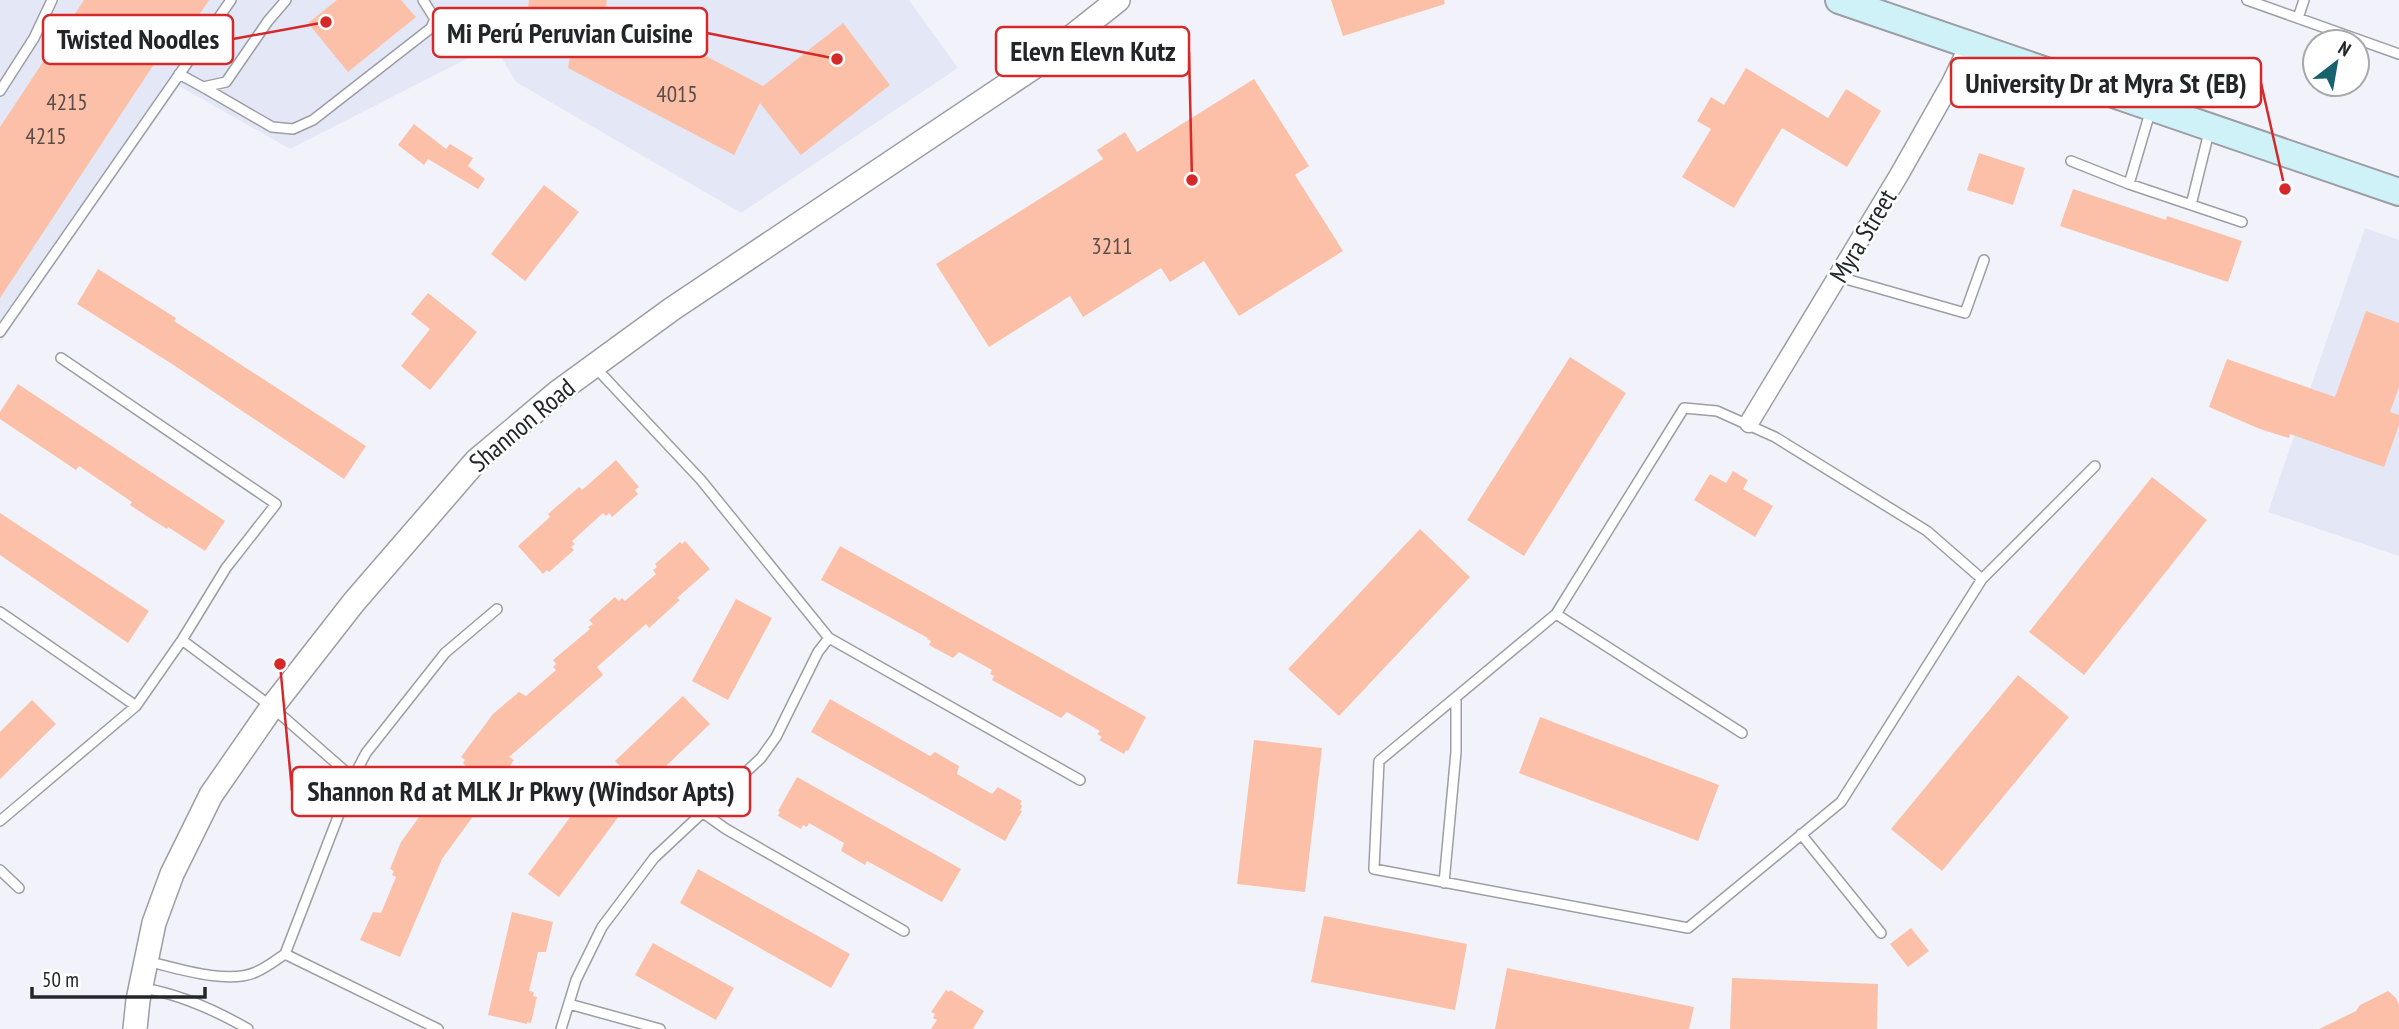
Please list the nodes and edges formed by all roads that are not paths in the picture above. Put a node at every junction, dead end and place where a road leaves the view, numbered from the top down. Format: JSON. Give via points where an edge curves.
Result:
{"nodes":[{"id":1,"x":52,"y":0,"type":"edge"},
{"id":2,"x":231,"y":0,"type":"edge"},
{"id":3,"x":286,"y":0,"type":"edge"},
{"id":4,"x":423,"y":0,"type":"edge"},
{"id":5,"x":1118,"y":0,"type":"edge"},
{"id":6,"x":1839,"y":0,"type":"edge"},
{"id":7,"x":2247,"y":0,"type":"edge"},
{"id":8,"x":2304,"y":0,"type":"edge"},
{"id":9,"x":2298,"y":18,"type":"junction"},
{"id":10,"x":1969,"y":45,"type":"junction"},
{"id":11,"x":2399,"y":54,"type":"edge"},
{"id":12,"x":179,"y":74,"type":"junction"},
{"id":13,"x":203,"y":88,"type":"junction"},
{"id":14,"x":0,"y":91,"type":"edge"},
{"id":15,"x":2151,"y":107,"type":"junction"},
{"id":16,"x":2210,"y":127,"type":"junction"},
{"id":17,"x":2070,"y":161,"type":"dead end"},
{"id":18,"x":2129,"y":184,"type":"junction"},
{"id":19,"x":2399,"y":192,"type":"edge"},
{"id":20,"x":2190,"y":205,"type":"junction"},
{"id":21,"x":2242,"y":222,"type":"dead end"},
{"id":22,"x":1984,"y":260,"type":"dead end"},
{"id":23,"x":1839,"y":277,"type":"junction"},
{"id":24,"x":0,"y":332,"type":"edge"},
{"id":25,"x":61,"y":358,"type":"dead end"},
{"id":26,"x":594,"y":366,"type":"junction"},
{"id":27,"x":1749,"y":423,"type":"junction"},
{"id":28,"x":2095,"y":466,"type":"dead end"},
{"id":29,"x":1982,"y":579,"type":"junction"},
{"id":30,"x":497,"y":609,"type":"dead end"},
{"id":31,"x":0,"y":612,"type":"edge"},
{"id":32,"x":1556,"y":614,"type":"junction"},
{"id":33,"x":829,"y":638,"type":"junction"},
{"id":34,"x":182,"y":640,"type":"junction"},
{"id":35,"x":1456,"y":697,"type":"junction"},
{"id":36,"x":136,"y":706,"type":"junction"},
{"id":37,"x":272,"y":707,"type":"junction"},
{"id":38,"x":1742,"y":733,"type":"dead end"},
{"id":39,"x":353,"y":778,"type":"junction"},
{"id":40,"x":1080,"y":780,"type":"dead end"},
{"id":41,"x":702,"y":812,"type":"junction"},
{"id":42,"x":0,"y":821,"type":"edge"},
{"id":43,"x":1801,"y":834,"type":"junction"},
{"id":44,"x":0,"y":870,"type":"edge"},
{"id":45,"x":1444,"y":883,"type":"junction"},
{"id":46,"x":19,"y":888,"type":"dead end"},
{"id":47,"x":904,"y":931,"type":"dead end"},
{"id":48,"x":1881,"y":933,"type":"dead end"},
{"id":49,"x":285,"y":954,"type":"junction"},
{"id":50,"x":145,"y":960,"type":"junction"},
{"id":51,"x":140,"y":988,"type":"junction"},
{"id":52,"x":569,"y":1004,"type":"junction"},
{"id":53,"x":135,"y":1029,"type":"edge"},
{"id":54,"x":248,"y":1029,"type":"edge"},
{"id":55,"x":439,"y":1029,"type":"edge"},
{"id":56,"x":561,"y":1029,"type":"edge"},
{"id":57,"x":660,"y":1029,"type":"edge"}],
"edges":[{"from":1,"to":14,"type":"lane"},
{"from":2,"to":12,"type":"lane"},
{"from":3,"to":13,"type":"lane","via":[[226,82]]},
{"from":4,"to":13,"type":"lane","via":[[435,19],[431,28],[313,120],[293,130],[272,127]]},
{"from":5,"to":26,"type":"street","name":"Shannon Road","via":[[1031,69],[779,235]]},
{"from":6,"to":10,"type":"main road"},
{"from":7,"to":9,"type":"lane"},
{"from":8,"to":9,"type":"lane"},
{"from":9,"to":11,"type":"lane"},
{"from":10,"to":15,"type":"main road"},
{"from":10,"to":23,"type":"street","name":"Myra Street"},
{"from":12,"to":13,"type":"lane"},
{"from":12,"to":24,"type":"lane"},
{"from":15,"to":16,"type":"main road"},
{"from":15,"to":18,"type":"lane"},
{"from":16,"to":19,"type":"main road"},
{"from":16,"to":20,"type":"lane"},
{"from":17,"to":18,"type":"lane"},
{"from":18,"to":20,"type":"lane"},
{"from":20,"to":21,"type":"lane"},
{"from":22,"to":23,"type":"lane","via":[[1965,313]]},
{"from":23,"to":27,"type":"street","name":"Myra Street"},
{"from":25,"to":34,"type":"lane","via":[[276,504],[226,568]]},
{"from":26,"to":33,"type":"lane","via":[[701,480]]},
{"from":26,"to":37,"type":"street","name":"Shannon Road","via":[[476,461]]},
{"from":27,"to":29,"type":"lane","via":[[1927,531]]},
{"from":27,"to":32,"type":"lane","via":[[1717,411],[1684,408]]},
{"from":28,"to":29,"type":"lane"},
{"from":29,"to":43,"type":"lane","via":[[1841,802]]},
{"from":30,"to":39,"type":"lane","via":[[445,653],[366,753]]},
{"from":31,"to":36,"type":"lane"},
{"from":32,"to":35,"type":"lane"},
{"from":32,"to":38,"type":"lane"},
{"from":33,"to":40,"type":"lane"},
{"from":33,"to":41,"type":"lane","via":[[761,758]]},
{"from":34,"to":36,"type":"lane"},
{"from":34,"to":37,"type":"lane"},
{"from":35,"to":45,"type":"lane","via":[[1456,752]]},
{"from":35,"to":45,"type":"lane","via":[[1380,761],[1374,869]]},
{"from":36,"to":42,"type":"lane"},
{"from":37,"to":39,"type":"lane"},
{"from":37,"to":50,"type":"street","name":"Shannon Road","via":[[211,795],[190,834],[154,923]]},
{"from":39,"to":49,"type":"lane"},
{"from":41,"to":47,"type":"lane"},
{"from":41,"to":52,"type":"lane","via":[[654,858],[602,927]]},
{"from":43,"to":45,"type":"lane","via":[[1688,929]]},
{"from":43,"to":48,"type":"lane"},
{"from":44,"to":46,"type":"lane"},
{"from":49,"to":50,"type":"lane","via":[[255,973],[227,977]]},
{"from":49,"to":55,"type":"lane"},
{"from":50,"to":51,"type":"street","name":"Shannon Road"},
{"from":51,"to":53,"type":"street","name":"Shannon Road"},
{"from":51,"to":54,"type":"lane","via":[[165,992]]},
{"from":52,"to":56,"type":"lane"},
{"from":52,"to":57,"type":"lane"}]}
